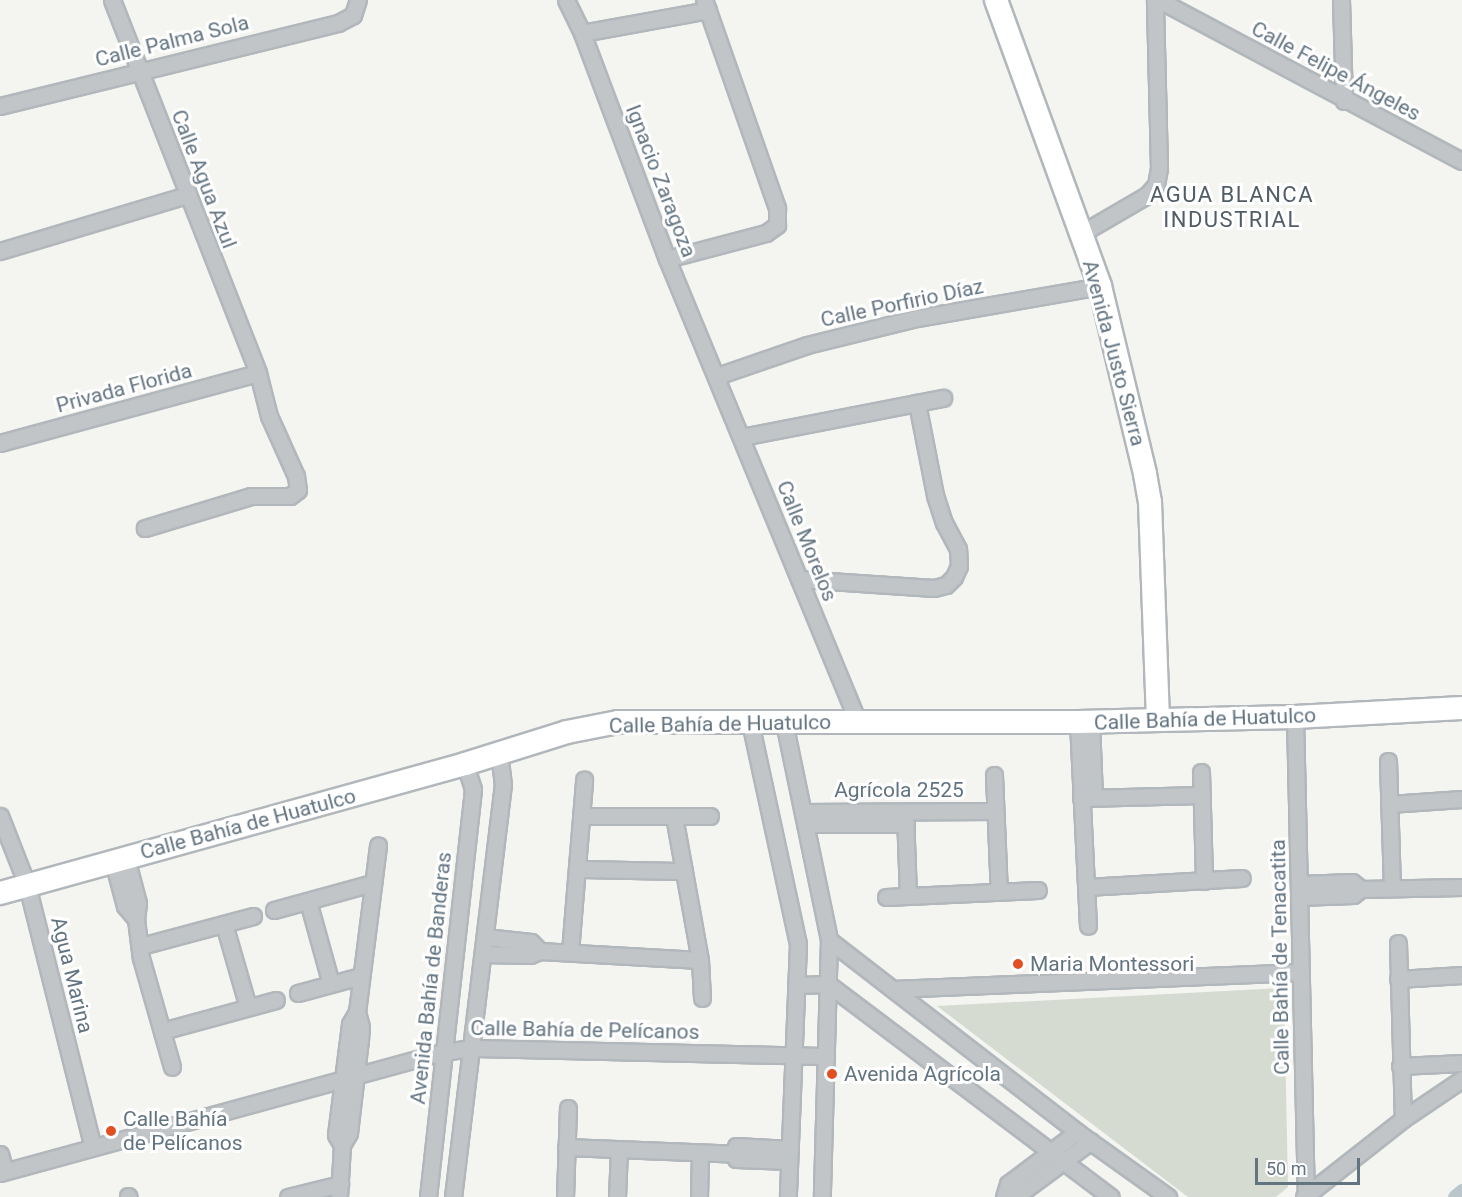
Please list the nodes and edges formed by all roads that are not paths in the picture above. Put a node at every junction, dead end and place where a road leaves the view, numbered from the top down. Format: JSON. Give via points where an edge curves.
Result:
{"nodes":[{"id":1,"x":112,"y":0,"type":"edge"},
{"id":2,"x":358,"y":0,"type":"edge"},
{"id":3,"x":566,"y":0,"type":"edge"},
{"id":4,"x":996,"y":0,"type":"edge"},
{"id":5,"x":1157,"y":0,"type":"edge"},
{"id":6,"x":1341,"y":0,"type":"edge"},
{"id":7,"x":706,"y":5,"type":"edge"},
{"id":8,"x":582,"y":33,"type":"junction"},
{"id":9,"x":139,"y":70,"type":"junction"},
{"id":10,"x":1344,"y":100,"type":"junction"},
{"id":11,"x":0,"y":106,"type":"edge"},
{"id":12,"x":1462,"y":161,"type":"edge"},
{"id":13,"x":187,"y":195,"type":"junction"},
{"id":14,"x":1082,"y":233,"type":"junction"},
{"id":15,"x":0,"y":251,"type":"edge"},
{"id":16,"x":667,"y":259,"type":"junction"},
{"id":17,"x":1100,"y":286,"type":"junction"},
{"id":18,"x":258,"y":374,"type":"junction"},
{"id":19,"x":717,"y":376,"type":"junction"},
{"id":20,"x":943,"y":398,"type":"dead end"},
{"id":21,"x":917,"y":403,"type":"junction"},
{"id":22,"x":742,"y":437,"type":"junction"},
{"id":23,"x":0,"y":443,"type":"edge"},
{"id":24,"x":145,"y":528,"type":"dead end"},
{"id":25,"x":798,"y":579,"type":"junction"},
{"id":26,"x":1462,"y":708,"type":"edge"},
{"id":27,"x":1294,"y":717,"type":"junction"},
{"id":28,"x":1158,"y":720,"type":"junction"},
{"id":29,"x":750,"y":722,"type":"junction"},
{"id":30,"x":784,"y":722,"type":"junction"},
{"id":31,"x":858,"y":722,"type":"junction"},
{"id":32,"x":1084,"y":722,"type":"junction"},
{"id":33,"x":499,"y":753,"type":"junction"},
{"id":34,"x":1388,"y":760,"type":"dead end"},
{"id":35,"x":465,"y":764,"type":"junction"},
{"id":36,"x":1201,"y":772,"type":"dead end"},
{"id":37,"x":994,"y":775,"type":"dead end"},
{"id":38,"x":584,"y":780,"type":"dead end"},
{"id":39,"x":1202,"y":795,"type":"junction"},
{"id":40,"x":1087,"y":798,"type":"junction"},
{"id":41,"x":1462,"y":799,"type":"edge"},
{"id":42,"x":1389,"y":804,"type":"junction"},
{"id":43,"x":995,"y":811,"type":"junction"},
{"id":44,"x":0,"y":816,"type":"edge"},
{"id":45,"x":581,"y":816,"type":"junction"},
{"id":46,"x":674,"y":816,"type":"junction"},
{"id":47,"x":710,"y":816,"type":"dead end"},
{"id":48,"x":804,"y":818,"type":"junction"},
{"id":49,"x":905,"y":818,"type":"junction"},
{"id":50,"x":378,"y":845,"type":"dead end"},
{"id":51,"x":119,"y":860,"type":"junction"},
{"id":52,"x":577,"y":869,"type":"junction"},
{"id":53,"x":684,"y":871,"type":"junction"},
{"id":54,"x":1242,"y":878,"type":"dead end"},
{"id":55,"x":1204,"y":880,"type":"junction"},
{"id":56,"x":373,"y":884,"type":"junction"},
{"id":57,"x":27,"y":885,"type":"junction"},
{"id":58,"x":1086,"y":887,"type":"junction"},
{"id":59,"x":1462,"y":887,"type":"edge"},
{"id":60,"x":1392,"y":888,"type":"junction"},
{"id":61,"x":1038,"y":890,"type":"dead end"},
{"id":62,"x":1299,"y":890,"type":"junction"},
{"id":63,"x":999,"y":892,"type":"junction"},
{"id":64,"x":0,"y":893,"type":"edge"},
{"id":65,"x":908,"y":896,"type":"junction"},
{"id":66,"x":886,"y":897,"type":"dead end"},
{"id":67,"x":308,"y":901,"type":"junction"},
{"id":68,"x":274,"y":910,"type":"dead end"},
{"id":69,"x":253,"y":916,"type":"dead end"},
{"id":70,"x":224,"y":924,"type":"junction"},
{"id":71,"x":1088,"y":926,"type":"dead end"},
{"id":72,"x":485,"y":937,"type":"junction"},
{"id":73,"x":829,"y":940,"type":"junction"},
{"id":74,"x":1398,"y":943,"type":"dead end"},
{"id":75,"x":141,"y":946,"type":"junction"},
{"id":76,"x":540,"y":951,"type":"junction"},
{"id":77,"x":570,"y":952,"type":"junction"},
{"id":78,"x":483,"y":954,"type":"junction"},
{"id":79,"x":700,"y":960,"type":"junction"},
{"id":80,"x":1301,"y":972,"type":"junction"},
{"id":81,"x":1462,"y":975,"type":"edge"},
{"id":82,"x":361,"y":976,"type":"junction"},
{"id":83,"x":1398,"y":979,"type":"junction"},
{"id":84,"x":331,"y":984,"type":"junction"},
{"id":85,"x":828,"y":984,"type":"junction"},
{"id":86,"x":798,"y":985,"type":"junction"},
{"id":87,"x":894,"y":989,"type":"junction"},
{"id":88,"x":298,"y":993,"type":"dead end"},
{"id":89,"x":702,"y":998,"type":"dead end"},
{"id":90,"x":276,"y":1000,"type":"dead end"},
{"id":91,"x":248,"y":1007,"type":"junction"},
{"id":92,"x":162,"y":1031,"type":"junction"},
{"id":93,"x":471,"y":1047,"type":"junction"},
{"id":94,"x":443,"y":1052,"type":"junction"},
{"id":95,"x":794,"y":1055,"type":"junction"},
{"id":96,"x":826,"y":1056,"type":"junction"},
{"id":97,"x":1462,"y":1063,"type":"edge"},
{"id":98,"x":1400,"y":1066,"type":"junction"},
{"id":99,"x":171,"y":1067,"type":"dead end"},
{"id":100,"x":350,"y":1078,"type":"junction"},
{"id":101,"x":1462,"y":1079,"type":"edge"},
{"id":102,"x":568,"y":1108,"type":"dead end"},
{"id":103,"x":1403,"y":1119,"type":"junction"},
{"id":104,"x":1077,"y":1132,"type":"junction"},
{"id":105,"x":1091,"y":1141,"type":"junction"},
{"id":106,"x":93,"y":1147,"type":"junction"},
{"id":107,"x":566,"y":1147,"type":"junction"},
{"id":108,"x":619,"y":1150,"type":"junction"},
{"id":109,"x":700,"y":1153,"type":"junction"},
{"id":110,"x":0,"y":1154,"type":"edge"},
{"id":111,"x":789,"y":1155,"type":"junction"},
{"id":112,"x":1057,"y":1156,"type":"junction"},
{"id":113,"x":2,"y":1172,"type":"edge"},
{"id":114,"x":339,"y":1191,"type":"edge"},
{"id":115,"x":1305,"y":1196,"type":"edge"},
{"id":116,"x":288,"y":1197,"type":"edge"},
{"id":117,"x":428,"y":1197,"type":"edge"},
{"id":118,"x":453,"y":1197,"type":"edge"},
{"id":119,"x":565,"y":1197,"type":"edge"},
{"id":120,"x":617,"y":1197,"type":"edge"},
{"id":121,"x":699,"y":1197,"type":"edge"},
{"id":122,"x":788,"y":1197,"type":"edge"},
{"id":123,"x":822,"y":1197,"type":"edge"},
{"id":124,"x":1004,"y":1197,"type":"edge"},
{"id":125,"x":1015,"y":1197,"type":"edge"},
{"id":126,"x":1112,"y":1197,"type":"edge"},
{"id":127,"x":1168,"y":1197,"type":"edge"}],
"edges":[{"from":1,"to":9,"type":"street","name":"Calle Agua Azul"},
{"from":2,"to":9,"type":"street","name":"Calle Palma Sola","via":[[353,15],[338,23]]},
{"from":3,"to":8,"type":"street","name":"Ignacio Zaragoza"},
{"from":4,"to":14,"type":"street","name":"Avenida Justo Sierra"},
{"from":5,"to":10,"type":"street","name":"Calle Felipe Ángeles"},
{"from":5,"to":14,"type":"street","via":[[1156,185],[1147,195]]},
{"from":6,"to":10,"type":"street"},
{"from":7,"to":8,"type":"street"},
{"from":7,"to":16,"type":"street","via":[[777,208],[777,225],[766,233]]},
{"from":8,"to":16,"type":"street","name":"Ignacio Zaragoza"},
{"from":9,"to":11,"type":"street","name":"Calle Palma Sola"},
{"from":9,"to":13,"type":"street","name":"Calle Agua Azul"},
{"from":10,"to":12,"type":"street","name":"Calle Felipe Ángeles"},
{"from":13,"to":15,"type":"street"},
{"from":13,"to":18,"type":"street","name":"Calle Agua Azul"},
{"from":14,"to":17,"type":"street","name":"Avenida Justo Sierra"},
{"from":16,"to":19,"type":"street","name":"Ignacio Zaragoza"},
{"from":17,"to":19,"type":"street","name":"Calle Porfirio Díaz","via":[[917,318],[807,345]]},
{"from":17,"to":28,"type":"street","name":"Avenida Justo Sierra","via":[[1150,502]]},
{"from":18,"to":23,"type":"street","name":"Privada Florida"},
{"from":18,"to":24,"type":"street","name":"Calle Agua Azul","via":[[269,416],[296,476],[298,490],[290,496],[251,496]]},
{"from":19,"to":22,"type":"street","name":"Calle Morelos"},
{"from":20,"to":21,"type":"street"},
{"from":21,"to":22,"type":"street"},
{"from":21,"to":25,"type":"street","via":[[935,495],[958,549],[959,566],[954,577],[946,585],[934,588]]},
{"from":22,"to":25,"type":"street","name":"Calle Morelos"},
{"from":25,"to":31,"type":"street","name":"Calle Morelos"},
{"from":26,"to":27,"type":"street","name":"Calle Bahía de Huatulco"},
{"from":27,"to":28,"type":"street","name":"Calle Bahía de Huatulco"},
{"from":27,"to":62,"type":"street","name":"Calle Bahía de Tenacatita"},
{"from":28,"to":32,"type":"street","name":"Calle Bahía de Huatulco"},
{"from":29,"to":30,"type":"street","name":"Calle Bahía de Huatulco"},
{"from":29,"to":33,"type":"street","name":"Calle Bahía de Huatulco","via":[[618,722],[567,732]]},
{"from":29,"to":86,"type":"street","via":[[798,944]]},
{"from":30,"to":31,"type":"street","name":"Calle Bahía de Huatulco"},
{"from":30,"to":48,"type":"street"},
{"from":31,"to":32,"type":"street","name":"Calle Bahía de Huatulco"},
{"from":32,"to":40,"type":"street"},
{"from":33,"to":35,"type":"street","name":"Calle Bahía de Huatulco"},
{"from":33,"to":72,"type":"street","via":[[503,785]]},
{"from":34,"to":42,"type":"street"},
{"from":35,"to":51,"type":"street","name":"Calle Bahía de Huatulco"},
{"from":35,"to":94,"type":"street","name":"Avenida Bahía de Banderas","via":[[472,789]]},
{"from":36,"to":39,"type":"street"},
{"from":37,"to":43,"type":"street"},
{"from":38,"to":45,"type":"street"},
{"from":39,"to":40,"type":"street"},
{"from":39,"to":55,"type":"street"},
{"from":40,"to":58,"type":"street"},
{"from":41,"to":42,"type":"street"},
{"from":42,"to":60,"type":"street"},
{"from":43,"to":49,"type":"street","name":"Agrícola 2525"},
{"from":43,"to":63,"type":"street"},
{"from":44,"to":57,"type":"street","name":"Agua Marina"},
{"from":45,"to":46,"type":"street"},
{"from":45,"to":52,"type":"street"},
{"from":46,"to":47,"type":"street"},
{"from":46,"to":53,"type":"street"},
{"from":48,"to":49,"type":"street","name":"Agrícola 2525"},
{"from":48,"to":73,"type":"street"},
{"from":49,"to":65,"type":"street"},
{"from":50,"to":56,"type":"street"},
{"from":51,"to":57,"type":"street","name":"Calle Bahía de Huatulco"},
{"from":51,"to":75,"type":"street","via":[[138,903],[136,919]]},
{"from":52,"to":53,"type":"street"},
{"from":52,"to":77,"type":"street"},
{"from":53,"to":79,"type":"street"},
{"from":54,"to":55,"type":"street"},
{"from":55,"to":58,"type":"street"},
{"from":56,"to":67,"type":"street"},
{"from":56,"to":82,"type":"street"},
{"from":57,"to":64,"type":"street","name":"Calle Bahía de Huatulco"},
{"from":57,"to":106,"type":"street","name":"Agua Marina"},
{"from":58,"to":71,"type":"street"},
{"from":59,"to":60,"type":"street"},
{"from":60,"to":62,"type":"street","via":[[1361,889],[1353,895]]},
{"from":61,"to":63,"type":"street"},
{"from":62,"to":80,"type":"street","name":"Calle Bahía de Tenacatita"},
{"from":63,"to":65,"type":"street"},
{"from":65,"to":66,"type":"street"},
{"from":67,"to":68,"type":"street"},
{"from":67,"to":84,"type":"street"},
{"from":69,"to":70,"type":"street"},
{"from":70,"to":75,"type":"street"},
{"from":70,"to":91,"type":"street"},
{"from":72,"to":76,"type":"street","via":[[531,942]]},
{"from":72,"to":78,"type":"street"},
{"from":73,"to":85,"type":"street"},
{"from":73,"to":87,"type":"street"},
{"from":74,"to":83,"type":"street"},
{"from":75,"to":92,"type":"street"},
{"from":76,"to":77,"type":"street"},
{"from":76,"to":78,"type":"street","via":[[530,955]]},
{"from":77,"to":79,"type":"street"},
{"from":78,"to":93,"type":"street"},
{"from":79,"to":89,"type":"street"},
{"from":80,"to":87,"type":"street"},
{"from":80,"to":115,"type":"street","name":"Calle Bahía de Tenacatita"},
{"from":81,"to":83,"type":"street"},
{"from":82,"to":84,"type":"street"},
{"from":82,"to":100,"type":"street","via":[[357,1012],[350,1023]]},
{"from":83,"to":98,"type":"street"},
{"from":84,"to":88,"type":"street"},
{"from":85,"to":86,"type":"street"},
{"from":85,"to":96,"type":"street"},
{"from":85,"to":112,"type":"street"},
{"from":86,"to":95,"type":"street"},
{"from":87,"to":104,"type":"street"},
{"from":90,"to":91,"type":"street"},
{"from":91,"to":92,"type":"street"},
{"from":92,"to":99,"type":"street"},
{"from":93,"to":94,"type":"street","name":"Calle Bahía de Pelícanos"},
{"from":93,"to":95,"type":"street","name":"Calle Bahía de Pelícanos"},
{"from":93,"to":118,"type":"street"},
{"from":94,"to":100,"type":"street","name":"Calle Bahía de Pelícanos"},
{"from":94,"to":117,"type":"street","name":"Avenida Bahía de Banderas"},
{"from":95,"to":96,"type":"street","name":"Calle Bahía de Pelícanos"},
{"from":95,"to":111,"type":"street"},
{"from":96,"to":123,"type":"street"},
{"from":97,"to":98,"type":"street"},
{"from":98,"to":103,"type":"street"},
{"from":100,"to":106,"type":"street","name":"Calle Bahía de Pelícanos"},
{"from":100,"to":114,"type":"street","via":[[336,1135],[342,1145]]},
{"from":101,"to":103,"type":"street"},
{"from":102,"to":107,"type":"street"},
{"from":103,"to":115,"type":"street"},
{"from":104,"to":105,"type":"street"},
{"from":104,"to":112,"type":"street"},
{"from":105,"to":112,"type":"street"},
{"from":105,"to":127,"type":"street"},
{"from":106,"to":113,"type":"street","name":"Calle Bahía de Pelícanos"},
{"from":107,"to":108,"type":"street"},
{"from":107,"to":119,"type":"street"},
{"from":108,"to":109,"type":"street"},
{"from":108,"to":120,"type":"street"},
{"from":109,"to":111,"type":"street","via":[[742,1155],[736,1146]]},
{"from":109,"to":121,"type":"street"},
{"from":110,"to":113,"type":"street"},
{"from":111,"to":122,"type":"street"},
{"from":112,"to":124,"type":"street","via":[[1008,1184]]},
{"from":112,"to":125,"type":"street"},
{"from":112,"to":126,"type":"street"},
{"from":114,"to":116,"type":"street"}]}
